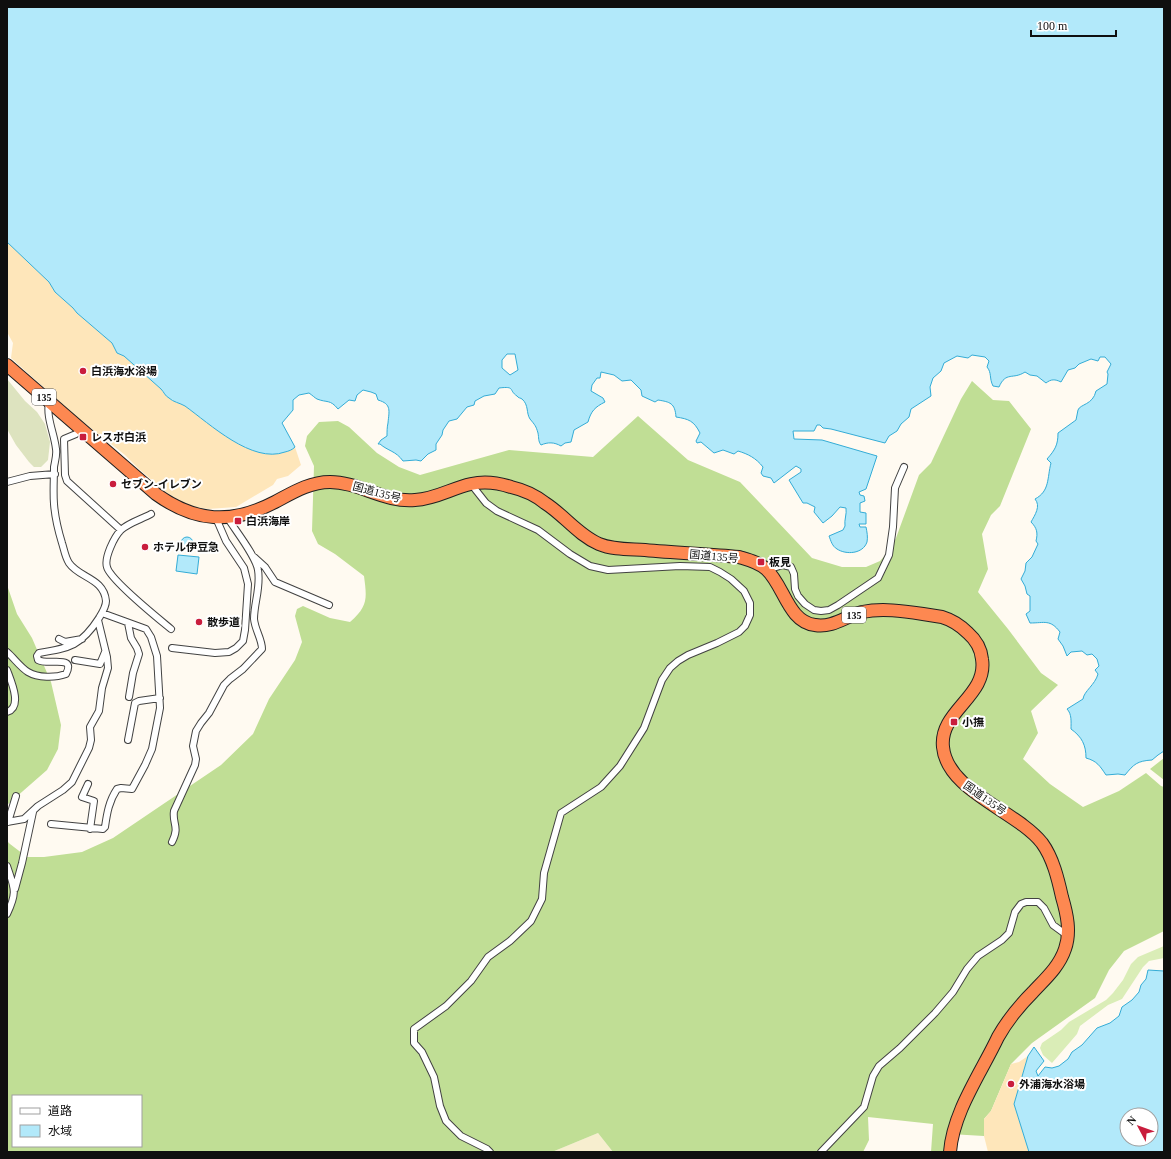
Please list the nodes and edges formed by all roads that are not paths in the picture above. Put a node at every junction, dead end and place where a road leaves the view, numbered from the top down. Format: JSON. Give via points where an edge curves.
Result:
{"nodes":[{"id":1,"x":7,"y":365,"type":"edge"},
{"id":2,"x":49,"y":401,"type":"junction"},
{"id":3,"x":81,"y":429,"type":"junction"},
{"id":4,"x":904,"y":467,"type":"dead end"},
{"id":5,"x":55,"y":474,"type":"junction"},
{"id":6,"x":7,"y":482,"type":"edge"},
{"id":7,"x":471,"y":484,"type":"junction"},
{"id":8,"x":151,"y":514,"type":"dead end"},
{"id":9,"x":222,"y":517,"type":"junction"},
{"id":10,"x":121,"y":530,"type":"junction"},
{"id":11,"x":252,"y":556,"type":"junction"},
{"id":12,"x":767,"y":570,"type":"junction"},
{"id":13,"x":329,"y":605,"type":"dead end"},
{"id":14,"x":102,"y":613,"type":"junction"},
{"id":15,"x":98,"y":620,"type":"junction"},
{"id":16,"x":128,"y":623,"type":"junction"},
{"id":17,"x":171,"y":629,"type":"dead end"},
{"id":18,"x":59,"y":639,"type":"dead end"},
{"id":19,"x":82,"y":639,"type":"junction"},
{"id":20,"x":172,"y":648,"type":"dead end"},
{"id":21,"x":7,"y":652,"type":"edge"},
{"id":22,"x":106,"y":652,"type":"junction"},
{"id":23,"x":75,"y":660,"type":"dead end"},
{"id":24,"x":7,"y":670,"type":"edge"},
{"id":25,"x":128,"y":697,"type":"dead end"},
{"id":26,"x":160,"y":698,"type":"junction"},
{"id":27,"x":7,"y":712,"type":"edge"},
{"id":28,"x":128,"y":740,"type":"dead end"},
{"id":29,"x":88,"y":784,"type":"dead end"},
{"id":30,"x":16,"y":796,"type":"dead end"},
{"id":31,"x":33,"y":812,"type":"junction"},
{"id":32,"x":8,"y":822,"type":"edge"},
{"id":33,"x":51,"y":824,"type":"dead end"},
{"id":34,"x":90,"y":829,"type":"junction"},
{"id":35,"x":172,"y":842,"type":"dead end"},
{"id":36,"x":7,"y":866,"type":"edge"},
{"id":37,"x":15,"y":889,"type":"junction"},
{"id":38,"x":7,"y":914,"type":"edge"},
{"id":39,"x":1068,"y":936,"type":"junction"},
{"id":40,"x":490,"y":1152,"type":"edge"},
{"id":41,"x":821,"y":1152,"type":"edge"},
{"id":42,"x":950,"y":1152,"type":"edge"}],
"edges":[{"from":1,"to":2,"type":"highway","name":"国道135号","number":"135"},
{"from":2,"to":3,"type":"highway","name":"国道135号","number":"135"},
{"from":2,"to":5,"type":"street","via":[[48,418],[56,449]]},
{"from":3,"to":9,"type":"highway","name":"国道135号","number":"135","via":[[170,504],[189,513]]},
{"from":3,"to":10,"type":"street","via":[[64,439],[67,481]]},
{"from":4,"to":12,"type":"street","via":[[895,488],[889,555],[878,578],[838,605],[821,612],[805,604],[798,596],[791,567],[783,565]]},
{"from":5,"to":6,"type":"street","via":[[30,476]]},
{"from":5,"to":14,"type":"street","via":[[55,516],[66,557],[76,570],[99,586],[106,600]]},
{"from":7,"to":9,"type":"highway","name":"国道135号","number":"135","via":[[439,496],[414,500],[393,498],[338,482],[317,483],[305,486],[255,511]]},
{"from":7,"to":12,"type":"highway","name":"国道135号","number":"135","via":[[510,486],[528,492],[546,503],[588,538],[608,548],[739,557],[754,561]]},
{"from":7,"to":40,"type":"street","via":[[486,503],[497,511],[538,530],[590,566],[608,570],[710,567],[744,590],[750,603],[750,615],[739,632],[688,655],[670,668],[662,680],[644,728],[620,766],[601,787],[562,813],[544,873],[542,899],[531,921],[488,957],[471,981],[446,1006],[414,1029],[414,1043],[422,1052],[434,1077],[446,1121],[461,1136]]},
{"from":8,"to":10,"type":"street"},
{"from":9,"to":11,"type":"street"},
{"from":9,"to":20,"type":"street","via":[[226,541],[244,568],[248,584],[243,641],[229,652],[214,653]]},
{"from":10,"to":17,"type":"street","via":[[106,558],[109,572]]},
{"from":11,"to":13,"type":"street","via":[[265,567],[275,582]]},
{"from":11,"to":35,"type":"street","via":[[259,572],[254,620],[262,649],[224,685],[211,711],[196,731],[193,746],[195,765],[174,811],[176,832]]},
{"from":12,"to":39,"type":"highway","name":"国道135号","number":"135","via":[[793,611],[813,626],[834,624],[874,610],[894,610],[942,617],[970,634],[981,655],[982,676],[973,692],[946,726],[942,746],[945,758],[961,781],[1030,831],[1042,844],[1053,864],[1066,909]]},
{"from":14,"to":15,"type":"street"},
{"from":14,"to":16,"type":"street"},
{"from":15,"to":19,"type":"street"},
{"from":15,"to":22,"type":"street"},
{"from":16,"to":25,"type":"street","via":[[131,638],[139,654]]},
{"from":16,"to":26,"type":"street","via":[[146,630],[151,637],[157,656]]},
{"from":18,"to":19,"type":"street","via":[[65,642]]},
{"from":19,"to":21,"type":"street","via":[[77,644],[57,651],[39,653],[38,660],[50,663],[61,661],[68,666],[66,674],[56,677],[28,672]]},
{"from":22,"to":23,"type":"street","via":[[100,664]]},
{"from":22,"to":31,"type":"street","via":[[108,668],[99,710],[90,727],[89,748],[72,782]]},
{"from":24,"to":27,"type":"street","via":[[16,697],[13,708]]},
{"from":26,"to":28,"type":"street","via":[[135,703]]},
{"from":26,"to":34,"type":"street","via":[[152,749],[137,782],[132,789],[117,789],[109,806],[105,827]]},
{"from":29,"to":34,"type":"street","via":[[82,797],[94,801]]},
{"from":30,"to":32,"type":"street"},
{"from":31,"to":32,"type":"street","via":[[24,819]]},
{"from":31,"to":37,"type":"street"},
{"from":33,"to":34,"type":"street"},
{"from":36,"to":37,"type":"street"},
{"from":37,"to":38,"type":"street"},
{"from":39,"to":41,"type":"street","via":[[1053,926],[1038,902],[1021,904],[1015,912],[1009,933],[978,956],[935,1013],[879,1066],[873,1076],[864,1107]]},
{"from":39,"to":42,"type":"highway","name":"国道135号","number":"135","via":[[1058,963],[1018,1008],[998,1037],[959,1117]]}]}
